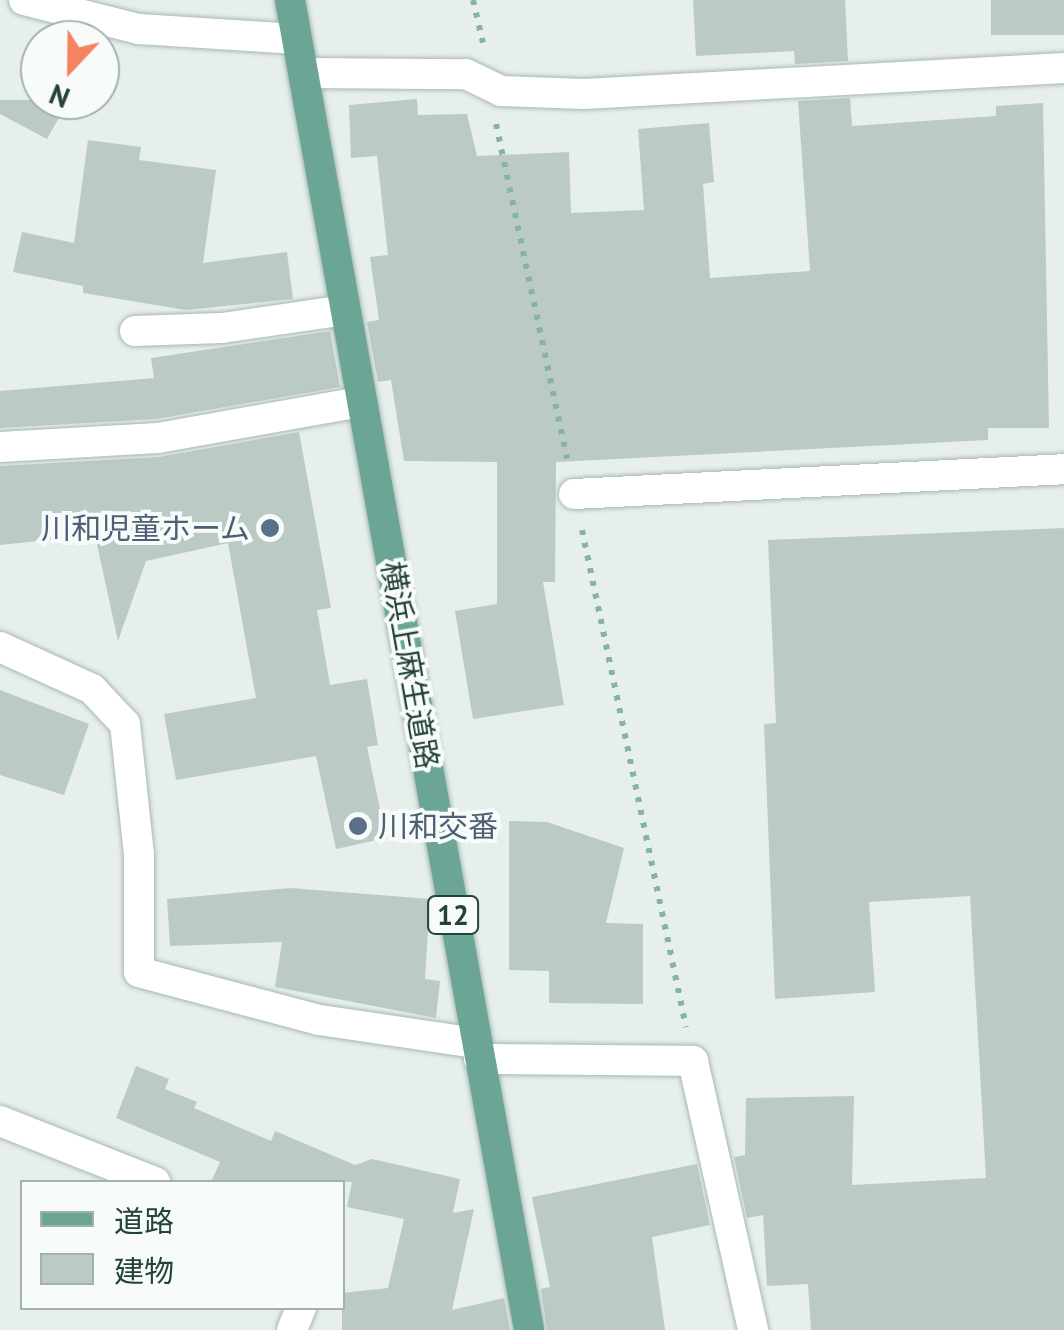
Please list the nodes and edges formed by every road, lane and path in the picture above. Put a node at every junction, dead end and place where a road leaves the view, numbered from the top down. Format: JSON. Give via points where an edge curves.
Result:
{"nodes":[{"id":1,"x":24,"y":0,"type":"edge"},
{"id":2,"x":290,"y":0,"type":"edge"},
{"id":3,"x":297,"y":39,"type":"junction"},
{"id":4,"x":1064,"y":68,"type":"edge"},
{"id":5,"x":304,"y":73,"type":"junction"},
{"id":6,"x":492,"y":108,"type":"dead end"},
{"id":7,"x":345,"y":310,"type":"junction"},
{"id":8,"x":134,"y":332,"type":"dead end"},
{"id":9,"x":360,"y":402,"type":"junction"},
{"id":10,"x":0,"y":447,"type":"edge"},
{"id":11,"x":1064,"y":469,"type":"edge"},
{"id":12,"x":574,"y":494,"type":"junction"},
{"id":13,"x":0,"y":648,"type":"edge"},
{"id":14,"x":477,"y":1051,"type":"junction"},
{"id":15,"x":693,"y":1061,"type":"junction"},
{"id":16,"x":0,"y":1120,"type":"edge"},
{"id":17,"x":150,"y":1180,"type":"edge"},
{"id":18,"x":529,"y":1330,"type":"edge"},
{"id":19,"x":754,"y":1330,"type":"edge"}],
"edges":[{"from":1,"to":3,"type":"street","via":[[139,29]]},
{"from":2,"to":3,"type":"main road","name":"横浜上麻生道路","number":"12"},
{"from":3,"to":5,"type":"main road","name":"横浜上麻生道路","number":"12"},
{"from":4,"to":5,"type":"street","via":[[584,94],[501,91],[466,74]]},
{"from":5,"to":7,"type":"main road","name":"横浜上麻生道路","number":"12"},
{"from":6,"to":12,"type":"path"},
{"from":7,"to":8,"type":"street","via":[[222,328]]},
{"from":7,"to":9,"type":"main road","name":"横浜上麻生道路","number":"12"},
{"from":9,"to":10,"type":"street","via":[[158,438]]},
{"from":9,"to":14,"type":"main road","name":"横浜上麻生道路","number":"12"},
{"from":11,"to":12,"type":"street"},
{"from":12,"to":15,"type":"path"},
{"from":13,"to":14,"type":"street","via":[[92,689],[125,724],[139,854],[139,972],[320,1020]]},
{"from":14,"to":15,"type":"street"},
{"from":14,"to":18,"type":"main road","name":"横浜上麻生道路","number":"12"},
{"from":15,"to":19,"type":"street"},
{"from":16,"to":17,"type":"street"}]}
